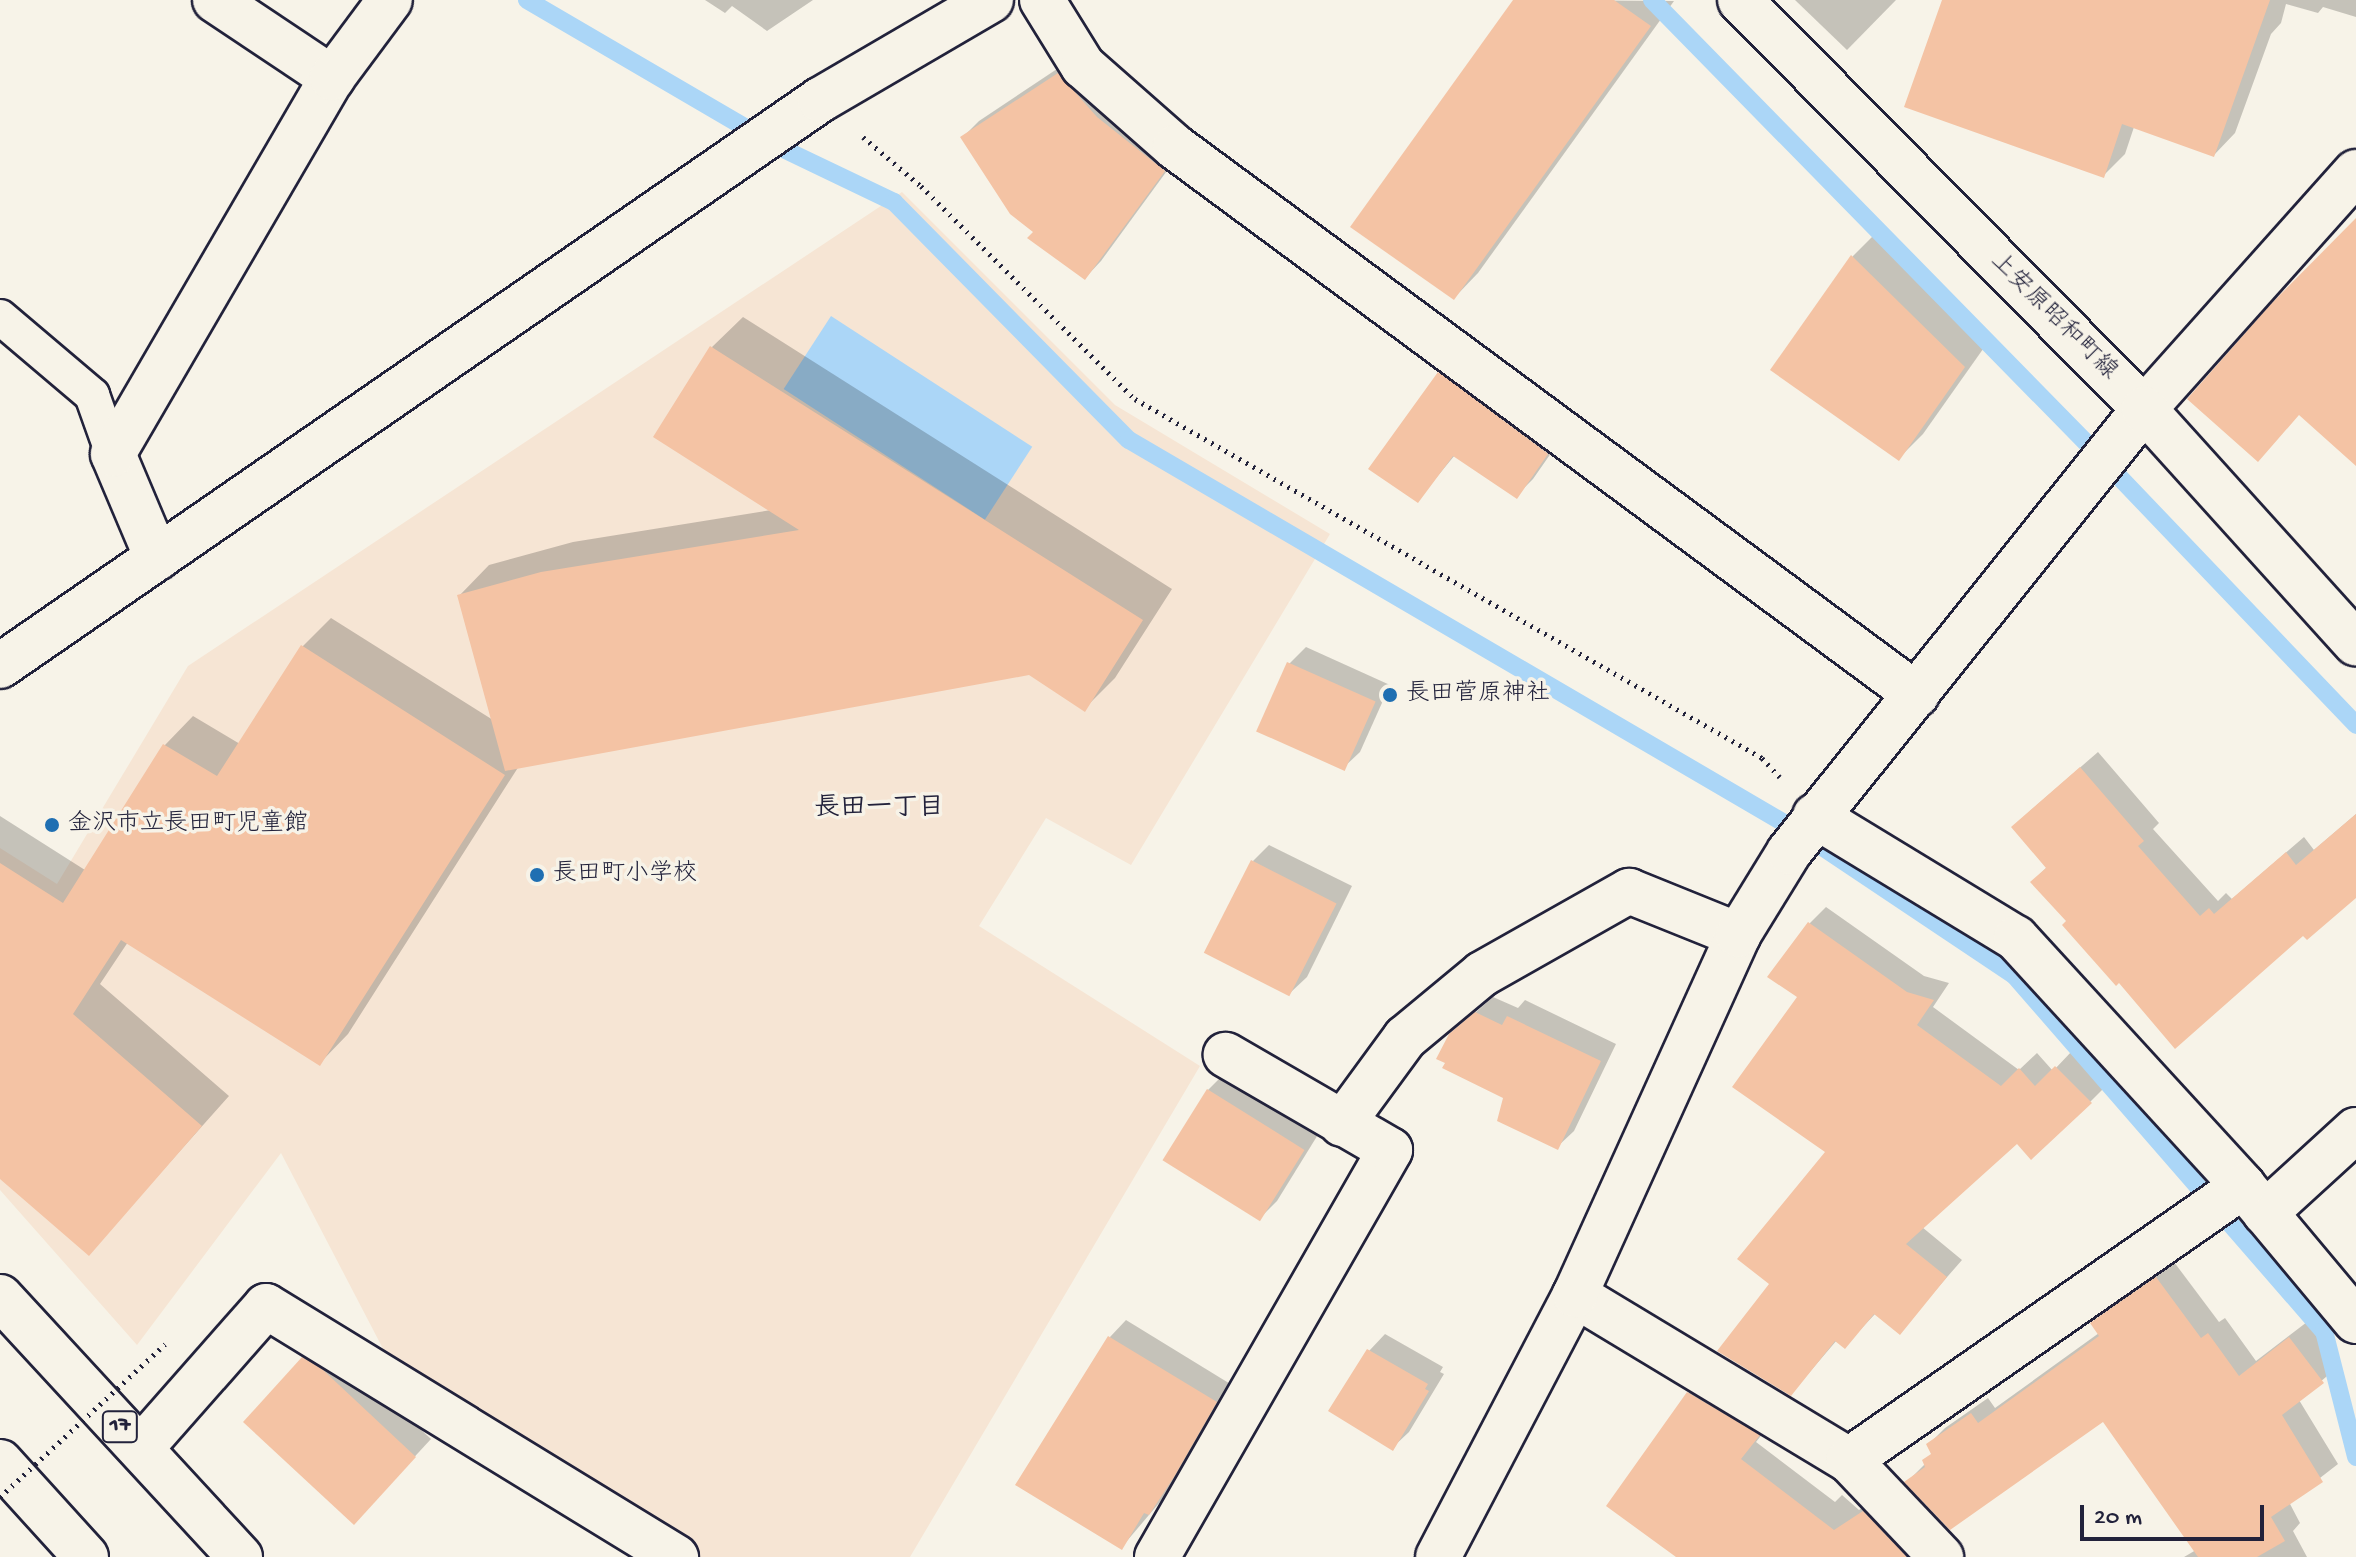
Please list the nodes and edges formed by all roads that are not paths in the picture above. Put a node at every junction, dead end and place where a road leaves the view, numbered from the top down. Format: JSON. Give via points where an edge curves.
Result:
{"nodes":[{"id":1,"x":215,"y":0,"type":"edge"},
{"id":2,"x":390,"y":0,"type":"edge"},
{"id":3,"x":991,"y":0,"type":"edge"},
{"id":4,"x":1042,"y":0,"type":"edge"},
{"id":5,"x":1740,"y":0,"type":"edge"},
{"id":6,"x":332,"y":78,"type":"junction"},
{"id":7,"x":2356,"y":172,"type":"edge"},
{"id":8,"x":0,"y":317,"type":"edge"},
{"id":9,"x":2144,"y":409,"type":"junction"},
{"id":10,"x":113,"y":454,"type":"junction"},
{"id":11,"x":157,"y":558,"type":"junction"},
{"id":12,"x":2356,"y":644,"type":"edge"},
{"id":13,"x":0,"y":666,"type":"edge"},
{"id":14,"x":1917,"y":695,"type":"junction"},
{"id":15,"x":1815,"y":816,"type":"junction"},
{"id":16,"x":1738,"y":935,"type":"junction"},
{"id":17,"x":1226,"y":1055,"type":"dead end"},
{"id":18,"x":1342,"y":1124,"type":"junction"},
{"id":19,"x":2356,"y":1130,"type":"edge"},
{"id":20,"x":2254,"y":1199,"type":"junction"},
{"id":21,"x":1575,"y":1295,"type":"junction"},
{"id":22,"x":0,"y":1297,"type":"edge"},
{"id":23,"x":2356,"y":1321,"type":"edge"},
{"id":24,"x":141,"y":1448,"type":"junction"},
{"id":25,"x":1849,"y":1460,"type":"junction"},
{"id":26,"x":0,"y":1462,"type":"edge"},
{"id":27,"x":86,"y":1557,"type":"edge"},
{"id":28,"x":240,"y":1557,"type":"edge"},
{"id":29,"x":676,"y":1557,"type":"edge"},
{"id":30,"x":1157,"y":1557,"type":"edge"},
{"id":31,"x":1438,"y":1557,"type":"edge"},
{"id":32,"x":1941,"y":1557,"type":"edge"}],
"edges":[{"from":1,"to":6,"type":"street"},
{"from":2,"to":6,"type":"street"},
{"from":3,"to":11,"type":"street","via":[[820,100]]},
{"from":4,"to":14,"type":"street","via":[[1083,66],[1175,147]]},
{"from":5,"to":9,"type":"street","name":"上安原昭和町線"},
{"from":6,"to":10,"type":"street"},
{"from":7,"to":9,"type":"street"},
{"from":8,"to":10,"type":"lane","via":[[92,395]]},
{"from":9,"to":12,"type":"street","name":"上安原昭和町線"},
{"from":9,"to":14,"type":"street"},
{"from":10,"to":11,"type":"street"},
{"from":11,"to":13,"type":"street"},
{"from":14,"to":15,"type":"street"},
{"from":15,"to":16,"type":"street"},
{"from":15,"to":20,"type":"street","via":[[2016,938]]},
{"from":16,"to":18,"type":"street","via":[[1629,891],[1482,974],[1405,1038]]},
{"from":16,"to":21,"type":"street"},
{"from":17,"to":18,"type":"street"},
{"from":18,"to":30,"type":"street","via":[[1390,1150]]},
{"from":19,"to":20,"type":"street"},
{"from":20,"to":23,"type":"street"},
{"from":20,"to":25,"type":"street","via":[[2195,1219]]},
{"from":21,"to":25,"type":"street"},
{"from":21,"to":31,"type":"street"},
{"from":22,"to":24,"type":"street","number":"17"},
{"from":24,"to":28,"type":"street","number":"17"},
{"from":24,"to":29,"type":"street","via":[[266,1306]]},
{"from":25,"to":32,"type":"street"},
{"from":26,"to":27,"type":"street"}]}
